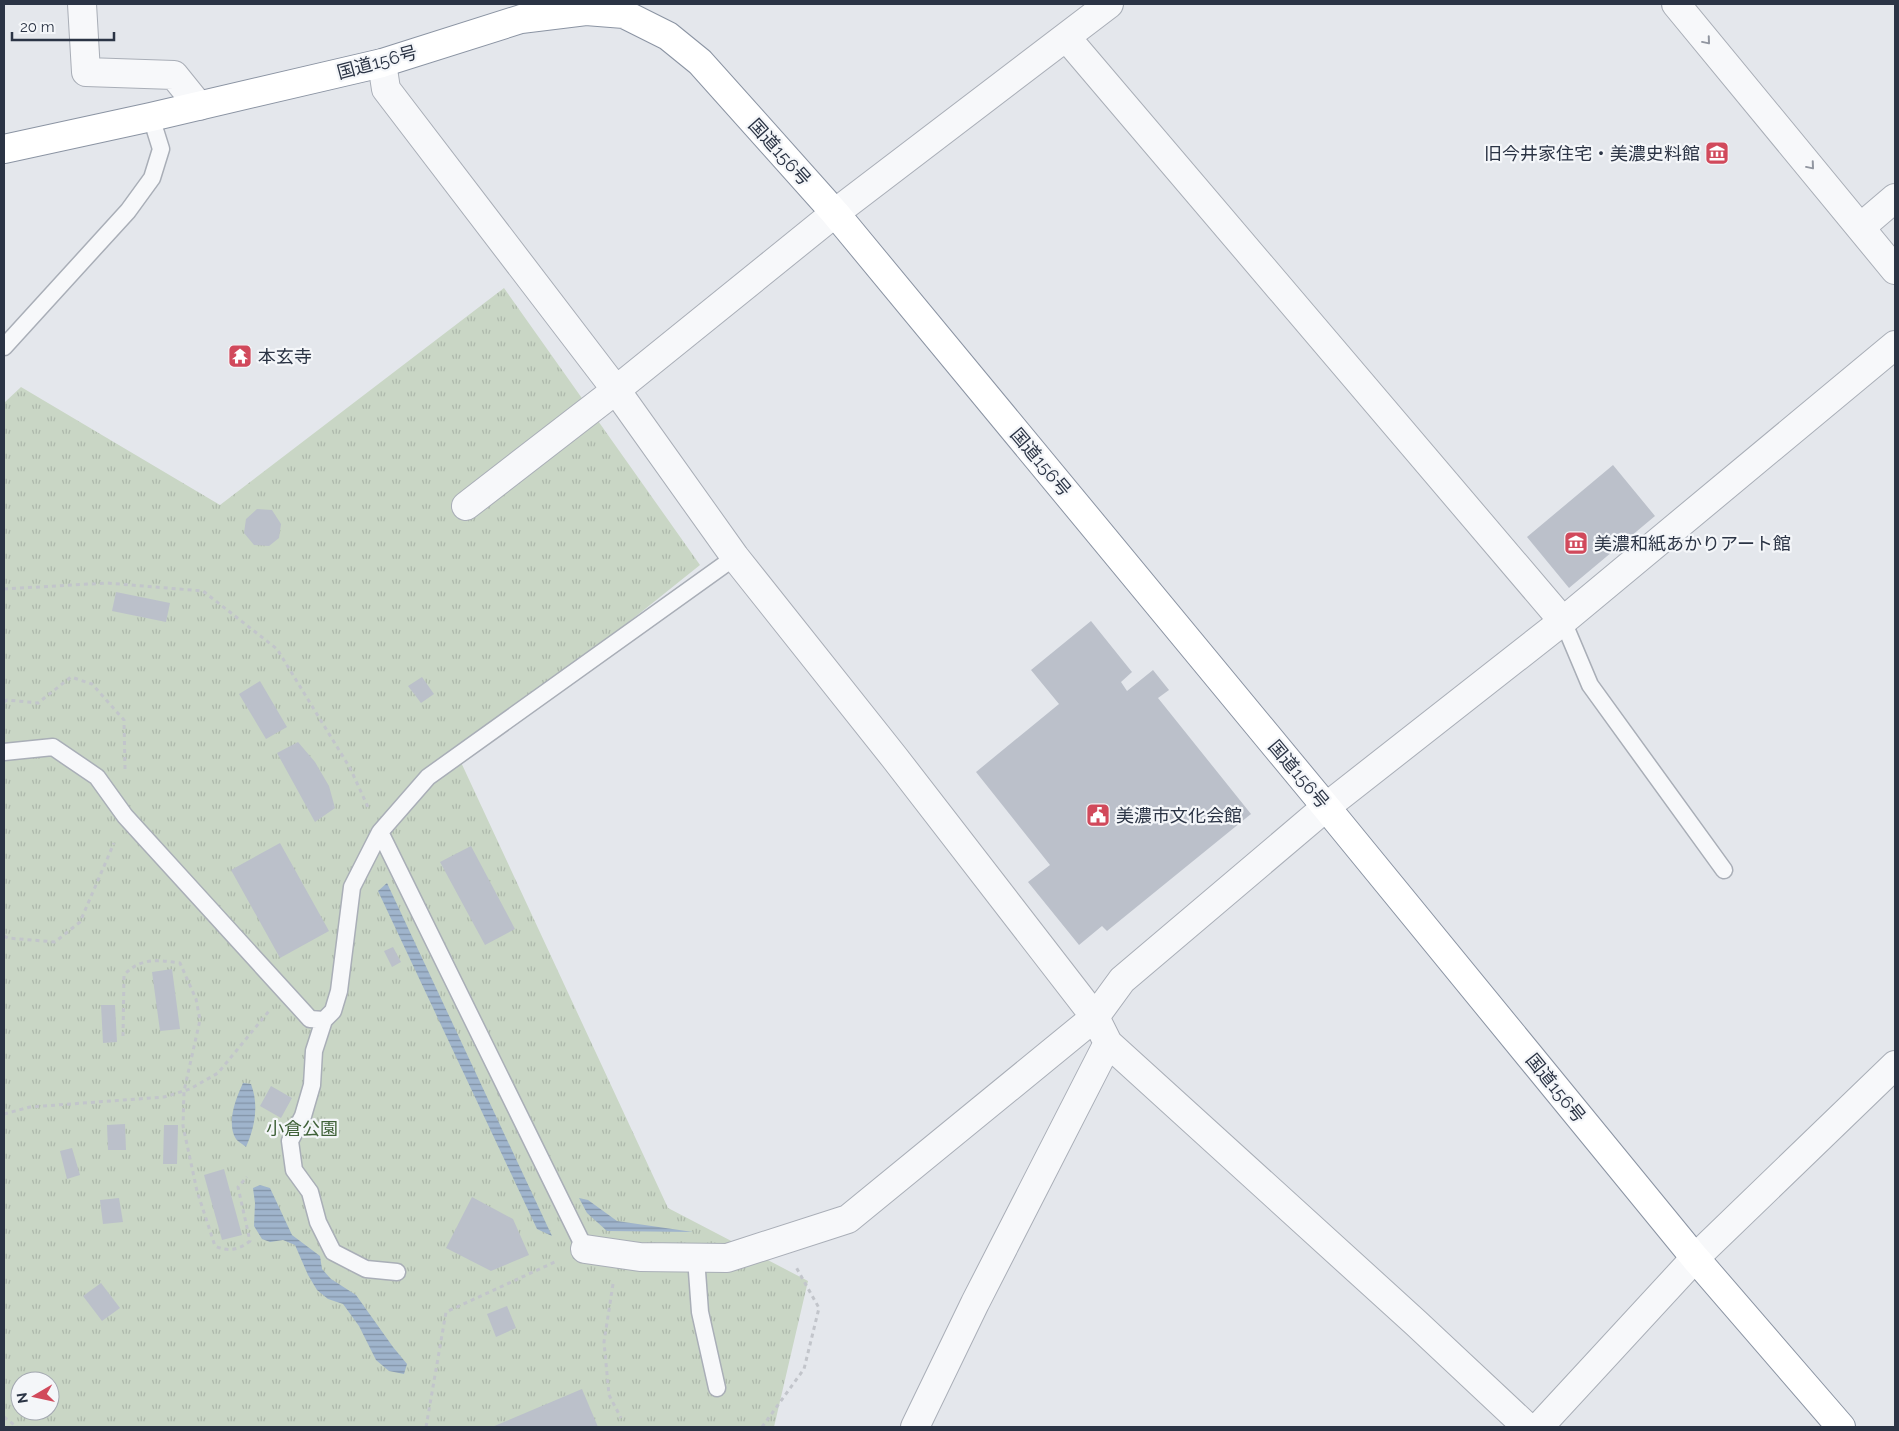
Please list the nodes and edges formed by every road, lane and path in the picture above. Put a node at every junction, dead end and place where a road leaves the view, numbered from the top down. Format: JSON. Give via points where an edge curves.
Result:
{"nodes":[{"id":1,"x":82,"y":4,"type":"edge"},
{"id":2,"x":1109,"y":4,"type":"edge"},
{"id":3,"x":1676,"y":4,"type":"edge"},
{"id":4,"x":518,"y":12,"type":"edge"},
{"id":5,"x":1066,"y":37,"type":"junction"},
{"id":6,"x":382,"y":63,"type":"junction"},
{"id":7,"x":199,"y":106,"type":"junction"},
{"id":8,"x":151,"y":117,"type":"junction"},
{"id":9,"x":4,"y":149,"type":"edge"},
{"id":10,"x":1895,"y":198,"type":"edge"},
{"id":11,"x":835,"y":214,"type":"junction"},
{"id":12,"x":1861,"y":227,"type":"junction"},
{"id":13,"x":1895,"y":270,"type":"edge"},
{"id":14,"x":1895,"y":345,"type":"edge"},
{"id":15,"x":4,"y":347,"type":"edge"},
{"id":16,"x":616,"y":390,"type":"junction"},
{"id":17,"x":466,"y":506,"type":"dead end"},
{"id":18,"x":735,"y":556,"type":"junction"},
{"id":19,"x":4,"y":589,"type":"edge"},
{"id":20,"x":1563,"y":621,"type":"junction"},
{"id":21,"x":4,"y":702,"type":"edge"},
{"id":22,"x":4,"y":752,"type":"edge"},
{"id":23,"x":1326,"y":807,"type":"junction"},
{"id":24,"x":125,"y":816,"type":"junction"},
{"id":25,"x":380,"y":832,"type":"junction"},
{"id":26,"x":1724,"y":870,"type":"dead end"},
{"id":27,"x":4,"y":936,"type":"edge"},
{"id":28,"x":286,"y":992,"type":"junction"},
{"id":29,"x":1095,"y":1017,"type":"junction"},
{"id":30,"x":324,"y":1020,"type":"junction"},
{"id":31,"x":123,"y":1036,"type":"dead end"},
{"id":32,"x":1108,"y":1044,"type":"junction"},
{"id":33,"x":1895,"y":1065,"type":"edge"},
{"id":34,"x":184,"y":1091,"type":"junction"},
{"id":35,"x":4,"y":1114,"type":"edge"},
{"id":36,"x":247,"y":1177,"type":"dead end"},
{"id":37,"x":782,"y":1240,"type":"junction"},
{"id":38,"x":585,"y":1249,"type":"junction"},
{"id":39,"x":617,"y":1254,"type":"junction"},
{"id":40,"x":696,"y":1258,"type":"junction"},
{"id":41,"x":1695,"y":1258,"type":"junction"},
{"id":42,"x":397,"y":1272,"type":"dead end"},
{"id":43,"x":717,"y":1388,"type":"dead end"},
{"id":44,"x":4,"y":1417,"type":"edge"},
{"id":45,"x":621,"y":1418,"type":"dead end"},
{"id":46,"x":17,"y":1427,"type":"edge"},
{"id":47,"x":426,"y":1427,"type":"edge"},
{"id":48,"x":762,"y":1427,"type":"edge"},
{"id":49,"x":914,"y":1427,"type":"edge"},
{"id":50,"x":1527,"y":1427,"type":"edge"},
{"id":51,"x":1539,"y":1427,"type":"edge"},
{"id":52,"x":1841,"y":1427,"type":"edge"}],
"edges":[{"from":1,"to":7,"type":"street","via":[[86,72],[174,76]]},
{"from":2,"to":5,"type":"street"},
{"from":3,"to":12,"type":"street","one_way":true},
{"from":4,"to":6,"type":"highway","name":"国道156号"},
{"from":4,"to":11,"type":"highway","name":"国道156号","via":[[624,14],[668,36],[700,62]]},
{"from":5,"to":11,"type":"street"},
{"from":5,"to":20,"type":"street"},
{"from":6,"to":7,"type":"highway","name":"国道156号"},
{"from":6,"to":16,"type":"street","via":[[386,89]]},
{"from":7,"to":8,"type":"highway","name":"国道156号"},
{"from":8,"to":9,"type":"highway","name":"国道156号"},
{"from":8,"to":15,"type":"lane","via":[[161,148],[152,178],[128,211]]},
{"from":10,"to":12,"type":"street"},
{"from":11,"to":16,"type":"street"},
{"from":11,"to":23,"type":"highway","name":"国道156号"},
{"from":12,"to":13,"type":"street"},
{"from":14,"to":20,"type":"street"},
{"from":16,"to":17,"type":"street"},
{"from":16,"to":18,"type":"street"},
{"from":18,"to":25,"type":"lane","via":[[428,777]]},
{"from":18,"to":29,"type":"street"},
{"from":19,"to":25,"type":"path","via":[[107,583],[203,591],[276,649],[350,768]]},
{"from":20,"to":23,"type":"street"},
{"from":20,"to":26,"type":"lane","via":[[1590,684]]},
{"from":21,"to":24,"type":"path","via":[[38,703],[71,677],[92,684],[124,720]]},
{"from":22,"to":24,"type":"lane","via":[[52,746],[97,777]]},
{"from":23,"to":29,"type":"street","via":[[1122,980]]},
{"from":23,"to":41,"type":"highway","name":"国道156号"},
{"from":24,"to":27,"type":"path","via":[[80,922],[55,942]]},
{"from":24,"to":28,"type":"lane"},
{"from":25,"to":30,"type":"lane","via":[[352,887],[339,991],[333,1011]]},
{"from":25,"to":38,"type":"lane"},
{"from":28,"to":30,"type":"lane","via":[[310,1019]]},
{"from":28,"to":34,"type":"path","via":[[218,1073]]},
{"from":29,"to":32,"type":"street"},
{"from":29,"to":37,"type":"street","via":[[848,1219]]},
{"from":30,"to":42,"type":"lane","via":[[314,1051],[312,1084],[303,1116],[290,1140],[294,1170],[310,1192],[318,1222],[333,1252],[366,1269]]},
{"from":31,"to":34,"type":"path","via":[[124,975],[133,966],[157,960],[180,963],[196,999],[200,1020]]},
{"from":32,"to":49,"type":"street"},
{"from":32,"to":50,"type":"street"},
{"from":33,"to":41,"type":"street"},
{"from":34,"to":35,"type":"path","via":[[164,1097],[30,1107]]},
{"from":34,"to":36,"type":"path","via":[[183,1126],[196,1191],[215,1246],[225,1250],[241,1248],[250,1241],[238,1187]]},
{"from":37,"to":40,"type":"street","via":[[727,1258]]},
{"from":37,"to":48,"type":"path","via":[[819,1308],[804,1369]]},
{"from":38,"to":39,"type":"street"},
{"from":38,"to":47,"type":"path","via":[[446,1312]]},
{"from":39,"to":40,"type":"street"},
{"from":39,"to":45,"type":"path","via":[[604,1342],[609,1395]]},
{"from":40,"to":43,"type":"lane","via":[[700,1312]]},
{"from":41,"to":51,"type":"street"},
{"from":41,"to":52,"type":"highway","name":"国道156号"},
{"from":44,"to":46,"type":"path"}]}
